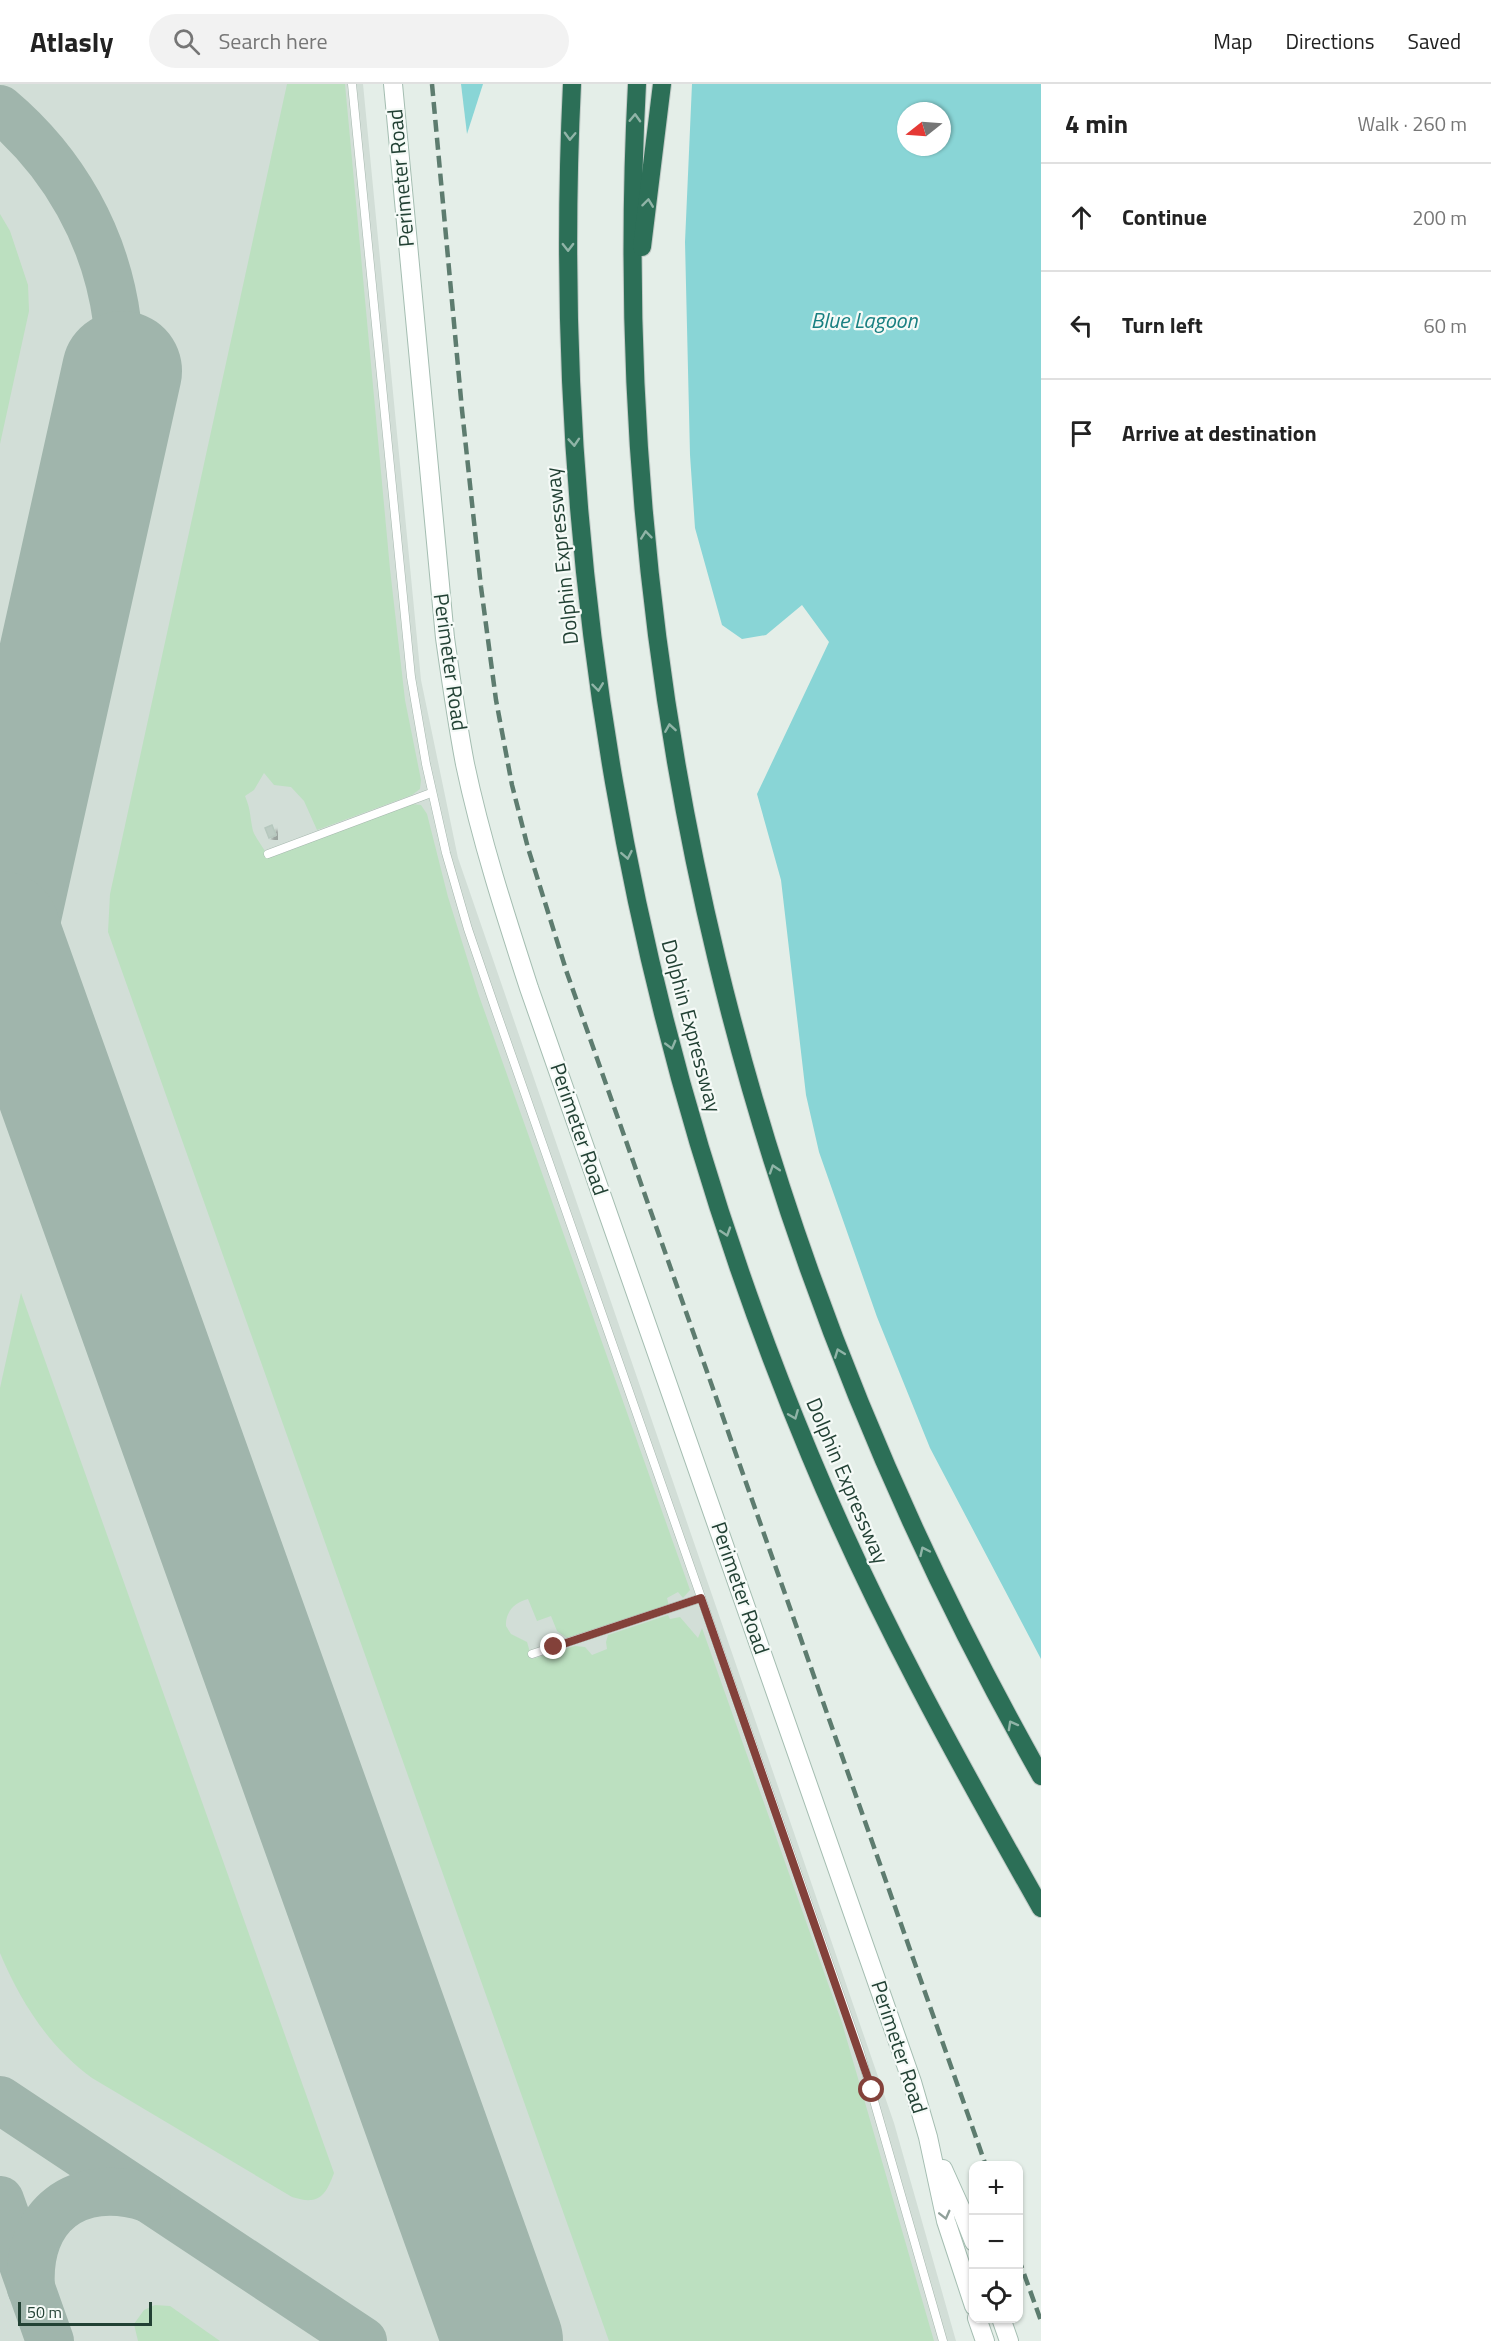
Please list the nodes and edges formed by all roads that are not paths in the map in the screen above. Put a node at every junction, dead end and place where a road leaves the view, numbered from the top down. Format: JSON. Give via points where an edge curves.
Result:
{"nodes":[{"id":1,"x":352,"y":84,"type":"edge"},
{"id":2,"x":393,"y":84,"type":"edge"},
{"id":3,"x":572,"y":84,"type":"edge"},
{"id":4,"x":637,"y":84,"type":"edge"},
{"id":5,"x":662,"y":84,"type":"edge"},
{"id":6,"x":633,"y":323,"type":"junction"},
{"id":7,"x":432,"y":793,"type":"junction"},
{"id":8,"x":268,"y":854,"type":"dead end"},
{"id":9,"x":701,"y":1598,"type":"junction"},
{"id":10,"x":532,"y":1654,"type":"dead end"},
{"id":11,"x":1041,"y":1776,"type":"edge"},
{"id":12,"x":1041,"y":1908,"type":"edge"},
{"id":13,"x":928,"y":2137,"type":"junction"},
{"id":14,"x":969,"y":2228,"type":"edge"},
{"id":15,"x":969,"y":2291,"type":"edge"},
{"id":16,"x":979,"y":2323,"type":"edge"},
{"id":17,"x":1002,"y":2323,"type":"edge"},
{"id":18,"x":943,"y":2341,"type":"edge"},
{"id":19,"x":985,"y":2341,"type":"edge"},
{"id":20,"x":1009,"y":2341,"type":"edge"}],
"edges":[{"from":1,"to":7,"type":"lane","via":[[406,646]]},
{"from":2,"to":13,"type":"street","name":"Perimeter Road","via":[[445,638],[475,806],[529,988],[879,1985]]},
{"from":3,"to":12,"type":"highway","name":"Dolphin Expressway","one_way":true,"via":[[569,338],[584,566],[602,717],[656,988],[727,1234],[806,1445],[907,1665]]},
{"from":6,"to":4,"type":"highway","name":"Dolphin Expressway","one_way":true},
{"from":6,"to":5,"type":"highway","one_way":true},
{"from":11,"to":6,"type":"highway","name":"Dolphin Expressway","one_way":true,"via":[[951,1608],[868,1426],[789,1217],[743,1063],[696,871],[667,711],[645,531]]},
{"from":7,"to":8,"type":"lane"},
{"from":7,"to":9,"type":"lane","via":[[468,929]]},
{"from":9,"to":10,"type":"lane"},
{"from":9,"to":18,"type":"lane","via":[[860,2052]]},
{"from":13,"to":14,"type":"street","name":"Perimeter Road"},
{"from":13,"to":15,"type":"street","name":"Perimeter Road","one_way":true,"via":[[946,2221]]},
{"from":16,"to":19,"type":"street"},
{"from":17,"to":20,"type":"street"}]}
